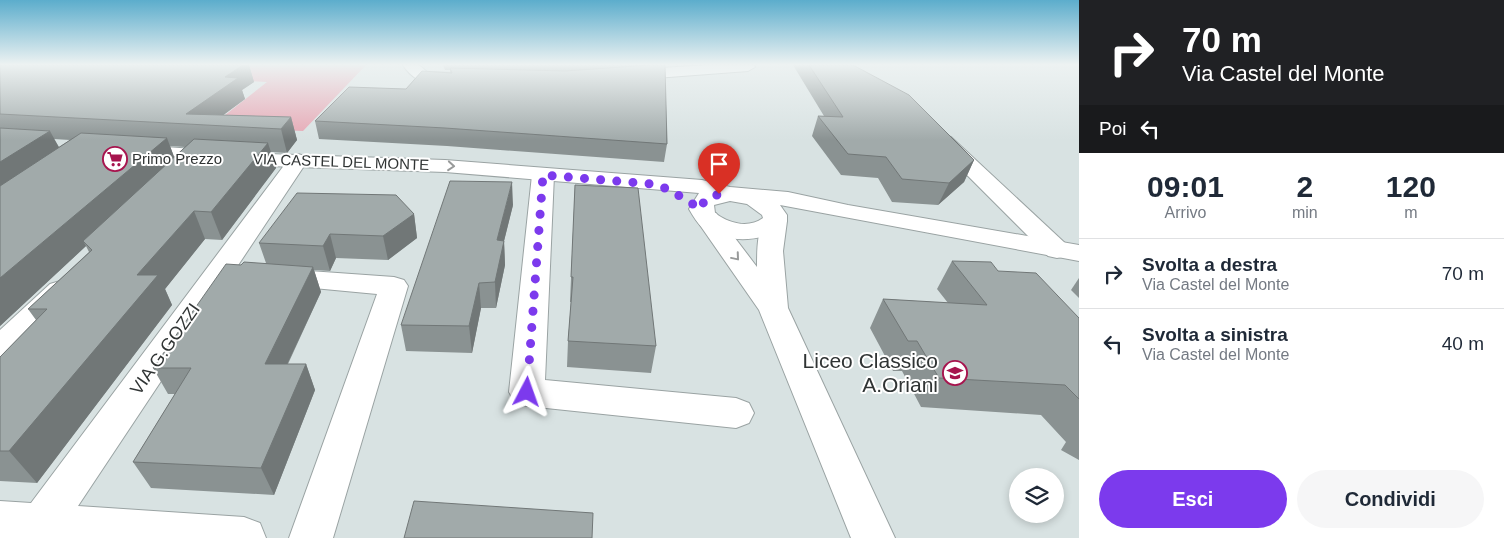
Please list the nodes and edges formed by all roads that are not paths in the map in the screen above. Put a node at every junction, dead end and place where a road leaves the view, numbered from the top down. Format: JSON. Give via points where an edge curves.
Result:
{"nodes":[{"id":1,"x":932,"y":130,"type":"edge"},
{"id":2,"x":116,"y":150,"type":"edge"},
{"id":3,"x":198,"y":155,"type":"junction"},
{"id":4,"x":298,"y":160,"type":"junction"},
{"id":5,"x":543,"y":175,"type":"junction"},
{"id":6,"x":177,"y":176,"type":"edge"},
{"id":7,"x":652,"y":184,"type":"junction"},
{"id":8,"x":735,"y":194,"type":"junction"},
{"id":9,"x":848,"y":212,"type":"junction"},
{"id":10,"x":704,"y":214,"type":"junction"},
{"id":11,"x":775,"y":221,"type":"junction"},
{"id":12,"x":1068,"y":251,"type":"edge"},
{"id":13,"x":78,"y":272,"type":"edge"},
{"id":14,"x":217,"y":274,"type":"junction"},
{"id":15,"x":773,"y":308,"type":"junction"},
{"id":16,"x":0,"y":349,"type":"edge"},
{"id":17,"x":736,"y":413,"type":"dead end"},
{"id":18,"x":0,"y":521,"type":"edge"},
{"id":19,"x":37,"y":531,"type":"edge"},
{"id":20,"x":244,"y":538,"type":"edge"},
{"id":21,"x":311,"y":538,"type":"edge"},
{"id":22,"x":873,"y":538,"type":"edge"}],
"edges":[{"from":1,"to":12,"type":"street"},
{"from":2,"to":3,"type":"street","name":"VIA CASTEL DEL MONTE"},
{"from":3,"to":4,"type":"street","name":"VIA CASTEL DEL MONTE"},
{"from":3,"to":6,"type":"street"},
{"from":4,"to":5,"type":"street","name":"VIA CASTEL DEL MONTE","one_way":true,"via":[[445,166]]},
{"from":4,"to":14,"type":"street","name":"VIA G.GOZZI"},
{"from":5,"to":7,"type":"street","name":"VIA CASTEL DEL MONTE"},
{"from":5,"to":17,"type":"street","via":[[527,392]]},
{"from":7,"to":8,"type":"street","name":"VIA CASTEL DEL MONTE","via":[[702,187]]},
{"from":7,"to":10,"type":"street","name":"VIA CASTEL DEL MONTE","via":[[668,189]]},
{"from":8,"to":9,"type":"street","name":"VIA CASTEL DEL MONTE","via":[[788,199]]},
{"from":8,"to":10,"type":"street","name":"VIA CASTEL DEL MONTE","via":[[710,197],[704,201]]},
{"from":8,"to":11,"type":"street","name":"VIA CASTEL DEL MONTE","via":[[763,202],[771,208]]},
{"from":9,"to":11,"type":"street","name":"VIA CASTEL DEL MONTE","via":[[800,213]]},
{"from":9,"to":12,"type":"street","name":"VIA CASTEL DEL MONTE"},
{"from":10,"to":11,"type":"street","name":"VIA CASTEL DEL MONTE","via":[[725,228],[750,232],[762,230]]},
{"from":10,"to":15,"type":"street","one_way":true},
{"from":11,"to":15,"type":"street","via":[[770,251]]},
{"from":13,"to":16,"type":"street"},
{"from":14,"to":19,"type":"street","name":"VIA G.GOZZI"},
{"from":14,"to":21,"type":"street","via":[[394,286]]},
{"from":15,"to":22,"type":"street"},
{"from":18,"to":19,"type":"street"},
{"from":19,"to":20,"type":"street"}]}
